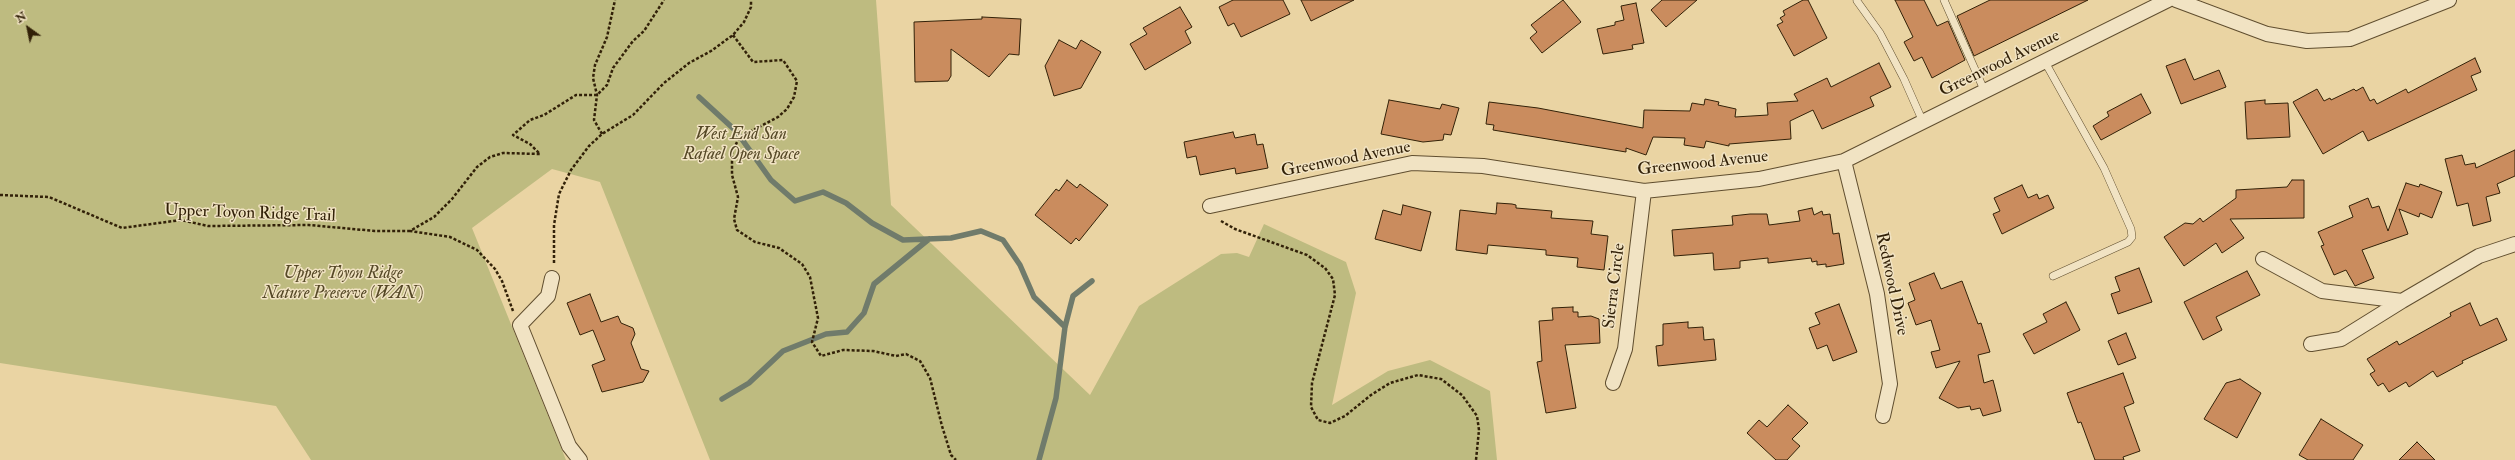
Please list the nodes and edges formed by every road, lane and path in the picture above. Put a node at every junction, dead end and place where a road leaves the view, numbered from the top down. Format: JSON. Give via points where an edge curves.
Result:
{"nodes":[{"id":1,"x":615,"y":0,"type":"edge"},
{"id":2,"x":664,"y":0,"type":"edge"},
{"id":3,"x":751,"y":0,"type":"edge"},
{"id":4,"x":1944,"y":0,"type":"edge"},
{"id":5,"x":2168,"y":0,"type":"edge"},
{"id":6,"x":2176,"y":0,"type":"edge"},
{"id":7,"x":2449,"y":0,"type":"edge"},
{"id":8,"x":1858,"y":1,"type":"dead end"},
{"id":9,"x":734,"y":35,"type":"junction"},
{"id":10,"x":2045,"y":62,"type":"junction"},
{"id":11,"x":1985,"y":92,"type":"junction"},
{"id":12,"x":596,"y":95,"type":"junction"},
{"id":13,"x":1923,"y":122,"type":"junction"},
{"id":14,"x":602,"y":134,"type":"junction"},
{"id":15,"x":1844,"y":161,"type":"junction"},
{"id":16,"x":1644,"y":191,"type":"junction"},
{"id":17,"x":0,"y":195,"type":"edge"},
{"id":18,"x":1210,"y":206,"type":"joint"},
{"id":19,"x":410,"y":231,"type":"junction"},
{"id":20,"x":2515,"y":244,"type":"edge"},
{"id":21,"x":2263,"y":259,"type":"dead end"},
{"id":22,"x":2053,"y":276,"type":"dead end"},
{"id":23,"x":552,"y":278,"type":"joint"},
{"id":24,"x":2402,"y":301,"type":"junction"},
{"id":25,"x":520,"y":326,"type":"junction"},
{"id":26,"x":2311,"y":344,"type":"dead end"},
{"id":27,"x":1613,"y":383,"type":"dead end"},
{"id":28,"x":1883,"y":416,"type":"dead end"},
{"id":29,"x":580,"y":460,"type":"edge"},
{"id":30,"x":956,"y":460,"type":"edge"},
{"id":31,"x":1476,"y":460,"type":"edge"}],
"edges":[{"from":1,"to":12,"type":"path","via":[[607,37],[595,64],[593,78]]},
{"from":2,"to":12,"type":"path","via":[[644,31],[632,41],[613,68],[606,84]]},
{"from":3,"to":9,"type":"path","via":[[751,7],[744,22]]},
{"from":4,"to":11,"type":"lane"},
{"from":5,"to":10,"type":"street","name":"Greenwood Avenue"},
{"from":6,"to":7,"type":"street","via":[[2267,34],[2307,41],[2350,40]]},
{"from":8,"to":13,"type":"lane","via":[[1880,33]]},
{"from":9,"to":14,"type":"path","via":[[689,63],[664,83],[633,115]]},
{"from":9,"to":30,"type":"path","via":[[753,62],[782,60],[797,81],[794,97],[787,109],[778,117],[740,137],[732,151],[732,174],[738,197],[734,219],[737,230],[755,242],[780,248],[802,264],[810,277],[818,318],[812,342],[821,356],[843,350],[873,351],[896,356],[906,354],[920,361],[930,378],[951,455]]},
{"from":10,"to":11,"type":"street","name":"Greenwood Avenue"},
{"from":10,"to":22,"type":"lane","via":[[2104,168],[2131,229],[2132,237],[2128,242]]},
{"from":11,"to":13,"type":"street","name":"Greenwood Avenue"},
{"from":12,"to":14,"type":"path","via":[[594,120]]},
{"from":12,"to":19,"type":"path","via":[[576,96],[522,126],[513,134],[530,144],[540,154],[502,153],[490,156],[477,167],[452,200],[434,217]]},
{"from":13,"to":15,"type":"street","name":"Greenwood Avenue"},
{"from":14,"to":23,"type":"path","via":[[589,146],[571,170],[559,194],[554,225]]},
{"from":15,"to":16,"type":"street","name":"Greenwood Avenue","via":[[1759,179]]},
{"from":15,"to":28,"type":"street","name":"Redwood Drive","via":[[1877,294],[1890,384]]},
{"from":16,"to":18,"type":"street","name":"Greenwood Avenue","via":[[1483,166],[1412,162]]},
{"from":16,"to":27,"type":"street","name":"Sierra Circle","via":[[1625,349]]},
{"from":17,"to":19,"type":"path","name":"Upper Toyon Ridge Trail","via":[[50,198],[122,228],[181,220],[208,226],[309,225],[375,232]]},
{"from":18,"to":31,"type":"path","via":[[1217,218],[1235,229],[1307,255],[1325,268],[1333,279],[1335,295],[1312,383],[1311,407],[1318,420],[1330,424],[1390,383],[1418,376],[1441,379],[1462,395],[1477,416],[1479,430]]},
{"from":19,"to":25,"type":"path","name":"Upper Toyon Ridge Trail","via":[[450,237],[477,250],[502,281]]},
{"from":20,"to":24,"type":"street","via":[[2479,256]]},
{"from":21,"to":24,"type":"street","via":[[2322,291]]},
{"from":23,"to":25,"type":"street","via":[[548,296]]},
{"from":24,"to":26,"type":"street","via":[[2341,339]]},
{"from":25,"to":29,"type":"street","via":[[569,446]]}]}
